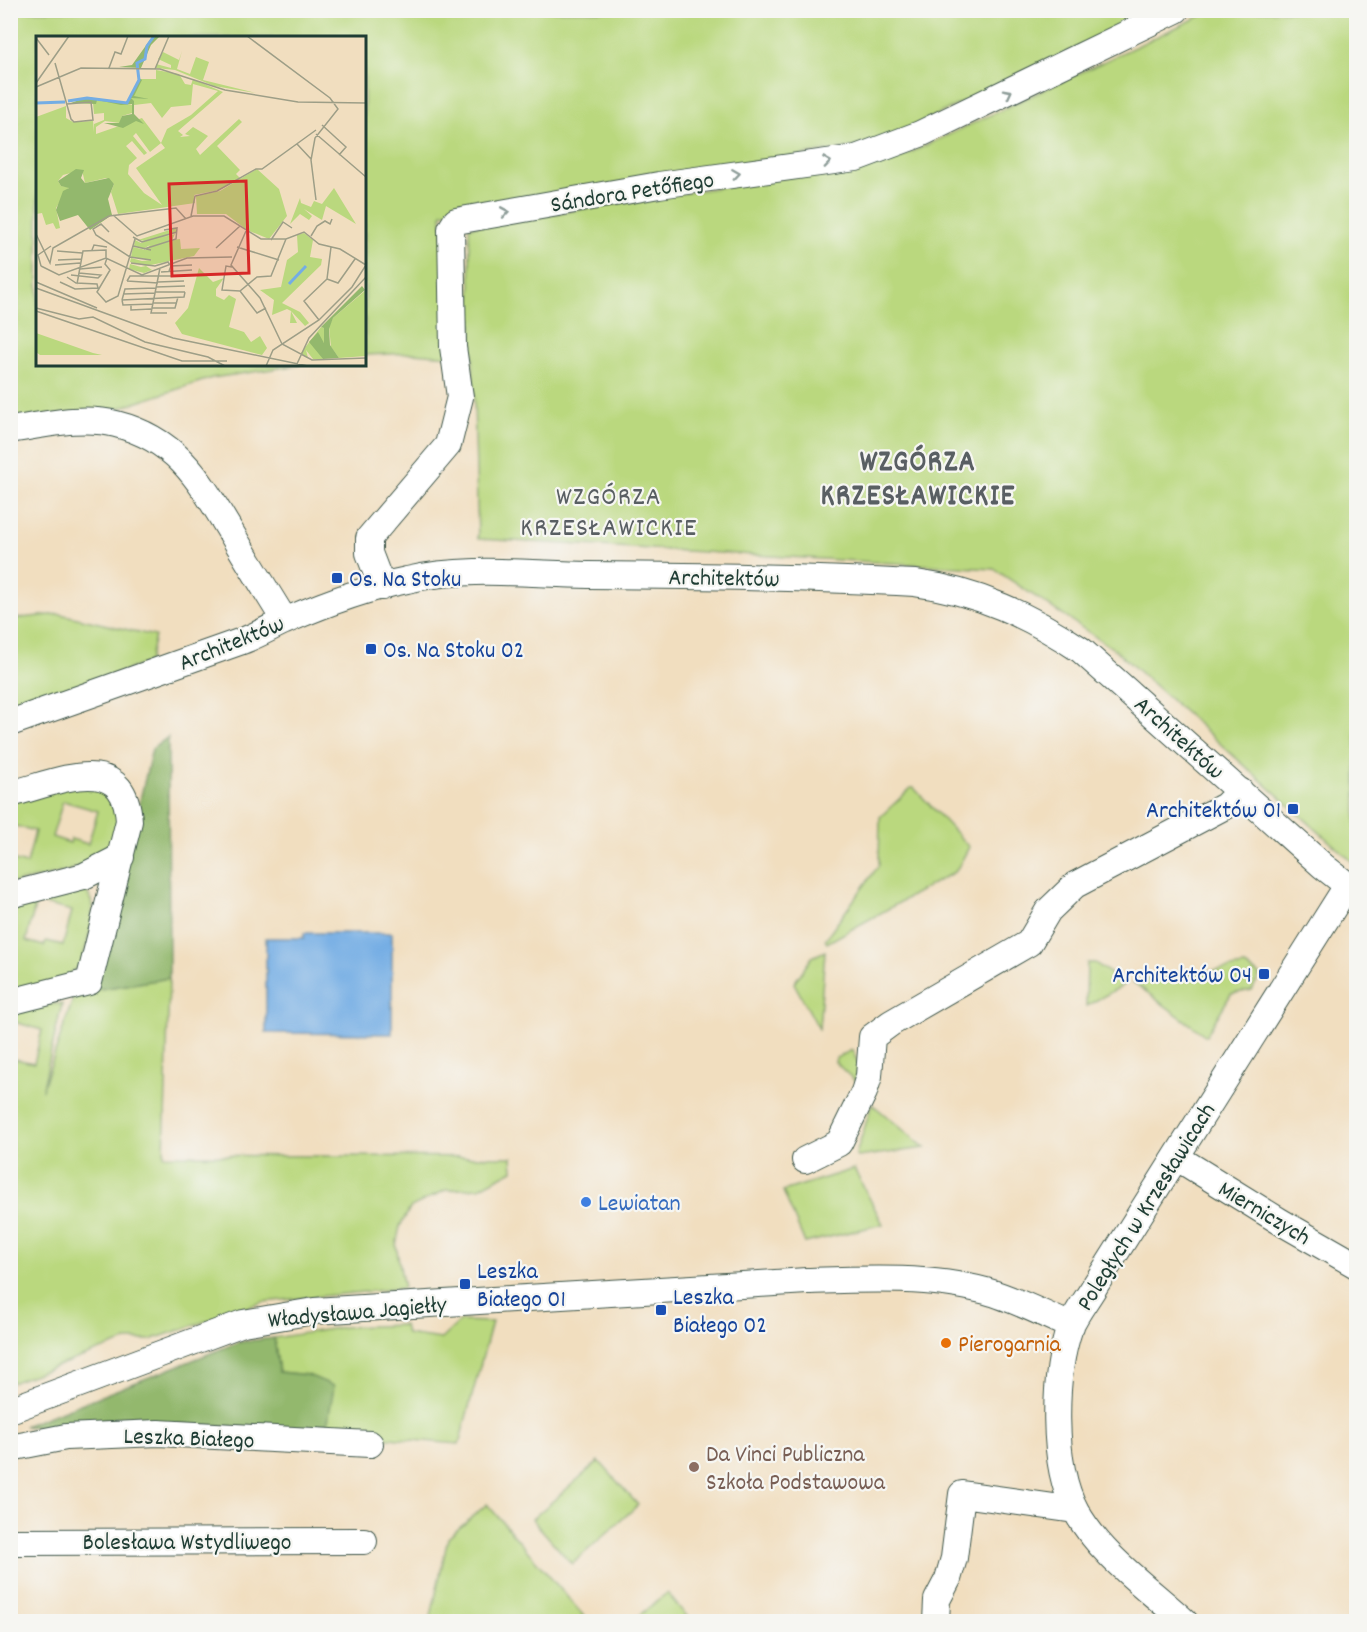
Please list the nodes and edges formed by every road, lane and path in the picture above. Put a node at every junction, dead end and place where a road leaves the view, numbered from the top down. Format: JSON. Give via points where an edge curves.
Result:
{"nodes":[{"id":1,"x":1176,"y":10,"type":"edge"},
{"id":2,"x":10,"y":430,"type":"edge"},
{"id":3,"x":382,"y":587,"type":"junction"},
{"id":4,"x":285,"y":621,"type":"junction"},
{"id":5,"x":10,"y":723,"type":"edge"},
{"id":6,"x":1240,"y":791,"type":"junction"},
{"id":7,"x":10,"y":794,"type":"edge"},
{"id":8,"x":121,"y":857,"type":"junction"},
{"id":9,"x":84,"y":876,"type":"junction"},
{"id":10,"x":1352,"y":889,"type":"edge"},
{"id":11,"x":10,"y":895,"type":"edge"},
{"id":12,"x":109,"y":905,"type":"junction"},
{"id":13,"x":10,"y":1002,"type":"edge"},
{"id":14,"x":1176,"y":1157,"type":"junction"},
{"id":15,"x":805,"y":1160,"type":"dead end"},
{"id":16,"x":1356,"y":1265,"type":"edge"},
{"id":17,"x":1071,"y":1326,"type":"junction"},
{"id":18,"x":10,"y":1410,"type":"edge"},
{"id":19,"x":369,"y":1444,"type":"dead end"},
{"id":20,"x":10,"y":1448,"type":"edge"},
{"id":21,"x":1075,"y":1510,"type":"junction"},
{"id":22,"x":364,"y":1541,"type":"dead end"},
{"id":23,"x":10,"y":1542,"type":"edge"},
{"id":24,"x":936,"y":1622,"type":"edge"},
{"id":25,"x":1185,"y":1622,"type":"edge"}],
"edges":[{"from":3,"to":1,"type":"street","name":"Sándora Petőfiego","one_way":true,"via":[[369,553],[369,538],[448,445],[460,397],[453,347],[451,229],[456,221],[659,184],[856,158],[961,116]]},
{"from":2,"to":4,"type":"street","via":[[84,421],[115,423],[166,447],[182,459],[210,497]]},
{"from":3,"to":4,"type":"street","name":"Architektów"},
{"from":3,"to":6,"type":"street","name":"Architektów","via":[[429,575],[473,573],[878,581],[961,591],[1021,614],[1081,650]]},
{"from":4,"to":5,"type":"street","name":"Architektów","via":[[242,642]]},
{"from":6,"to":10,"type":"street","name":"Architektów"},
{"from":6,"to":15,"type":"street","via":[[1225,806],[1075,885],[1048,911],[1029,943],[872,1037],[868,1076],[839,1143]]},
{"from":7,"to":8,"type":"street","via":[[86,776],[110,779],[122,789],[128,804],[129,821]]},
{"from":8,"to":9,"type":"street"},
{"from":8,"to":12,"type":"street"},
{"from":9,"to":11,"type":"street"},
{"from":9,"to":12,"type":"street"},
{"from":10,"to":14,"type":"street","name":"Poległych w Krzesławicach"},
{"from":12,"to":13,"type":"street","via":[[89,982]]},
{"from":14,"to":16,"type":"street","name":"Mierniczych"},
{"from":14,"to":17,"type":"street","name":"Poległych w Krzesławicach"},
{"from":17,"to":18,"type":"street","name":"Władysława Jagiełły","via":[[980,1290],[876,1280],[314,1311],[243,1323]]},
{"from":17,"to":21,"type":"street","name":"Poległych w Krzesławicach","via":[[1062,1362],[1057,1412],[1060,1465]]},
{"from":19,"to":20,"type":"street","name":"Leszka Białego","via":[[158,1433],[66,1437]]},
{"from":21,"to":24,"type":"street","via":[[962,1494],[954,1558],[937,1600]]},
{"from":21,"to":25,"type":"street","name":"Poległych w Krzesławicach","via":[[1105,1549]]},
{"from":22,"to":23,"type":"street","name":"Bolesława Wstydliwego"}]}
